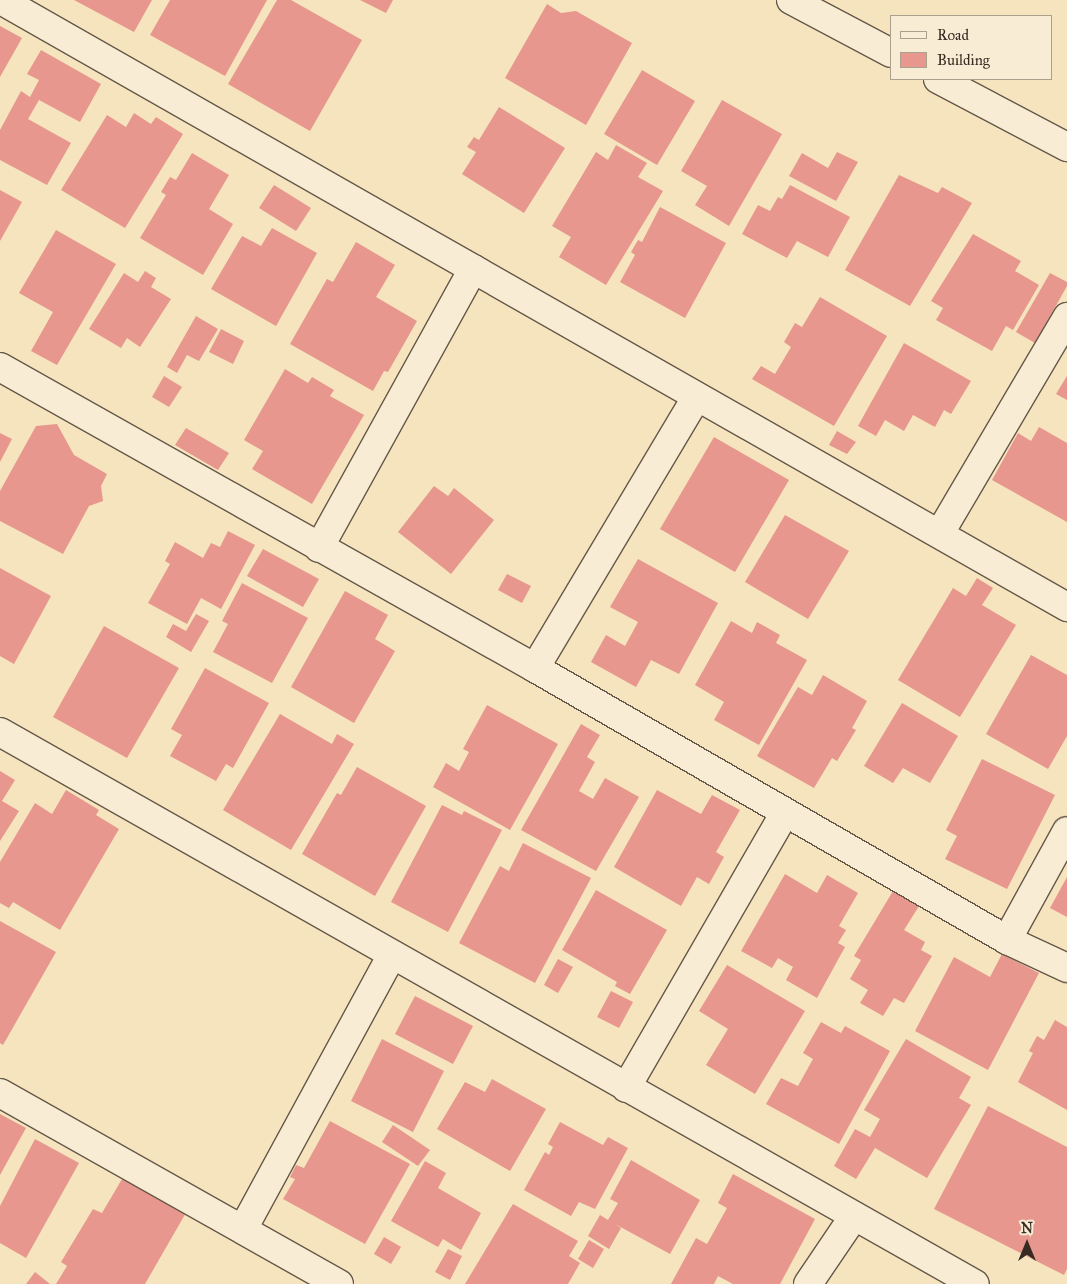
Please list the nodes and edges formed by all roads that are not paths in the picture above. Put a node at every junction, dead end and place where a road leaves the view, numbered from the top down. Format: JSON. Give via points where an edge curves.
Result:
{"nodes":[{"id":1,"x":1,"y":0,"type":"edge"},
{"id":2,"x":791,"y":0,"type":"edge"},
{"id":3,"x":890,"y":52,"type":"edge"},
{"id":4,"x":940,"y":80,"type":"edge"},
{"id":5,"x":1067,"y":148,"type":"edge"},
{"id":6,"x":473,"y":269,"type":"junction"},
{"id":7,"x":1067,"y":317,"type":"edge"},
{"id":8,"x":0,"y":367,"type":"edge"},
{"id":9,"x":696,"y":398,"type":"junction"},
{"id":10,"x":940,"y":533,"type":"junction"},
{"id":11,"x":319,"y":548,"type":"junction"},
{"id":12,"x":1067,"y":607,"type":"edge"},
{"id":13,"x":535,"y":668,"type":"junction"},
{"id":14,"x":0,"y":732,"type":"edge"},
{"id":15,"x":784,"y":814,"type":"junction"},
{"id":16,"x":1067,"y":831,"type":"edge"},
{"id":17,"x":1007,"y":940,"type":"junction"},
{"id":18,"x":392,"y":955,"type":"junction"},
{"id":19,"x":1067,"y":968,"type":"edge"},
{"id":20,"x":626,"y":1088,"type":"junction"},
{"id":21,"x":0,"y":1094,"type":"edge"},
{"id":22,"x":854,"y":1216,"type":"junction"},
{"id":23,"x":243,"y":1230,"type":"junction"},
{"id":24,"x":339,"y":1284,"type":"edge"},
{"id":25,"x":808,"y":1284,"type":"edge"},
{"id":26,"x":975,"y":1284,"type":"edge"}],
"edges":[{"from":1,"to":6,"type":"street"},
{"from":2,"to":3,"type":"street"},
{"from":4,"to":5,"type":"street"},
{"from":6,"to":9,"type":"street"},
{"from":6,"to":11,"type":"street"},
{"from":7,"to":10,"type":"street"},
{"from":8,"to":11,"type":"street"},
{"from":9,"to":10,"type":"street"},
{"from":9,"to":13,"type":"street"},
{"from":10,"to":12,"type":"street"},
{"from":11,"to":13,"type":"street"},
{"from":13,"to":15,"type":"street"},
{"from":14,"to":18,"type":"street"},
{"from":15,"to":17,"type":"street"},
{"from":15,"to":20,"type":"street"},
{"from":16,"to":17,"type":"street"},
{"from":17,"to":19,"type":"street"},
{"from":18,"to":20,"type":"street"},
{"from":18,"to":23,"type":"street"},
{"from":20,"to":22,"type":"street"},
{"from":21,"to":23,"type":"street"},
{"from":22,"to":25,"type":"street"},
{"from":22,"to":26,"type":"street"},
{"from":23,"to":24,"type":"street"}]}
